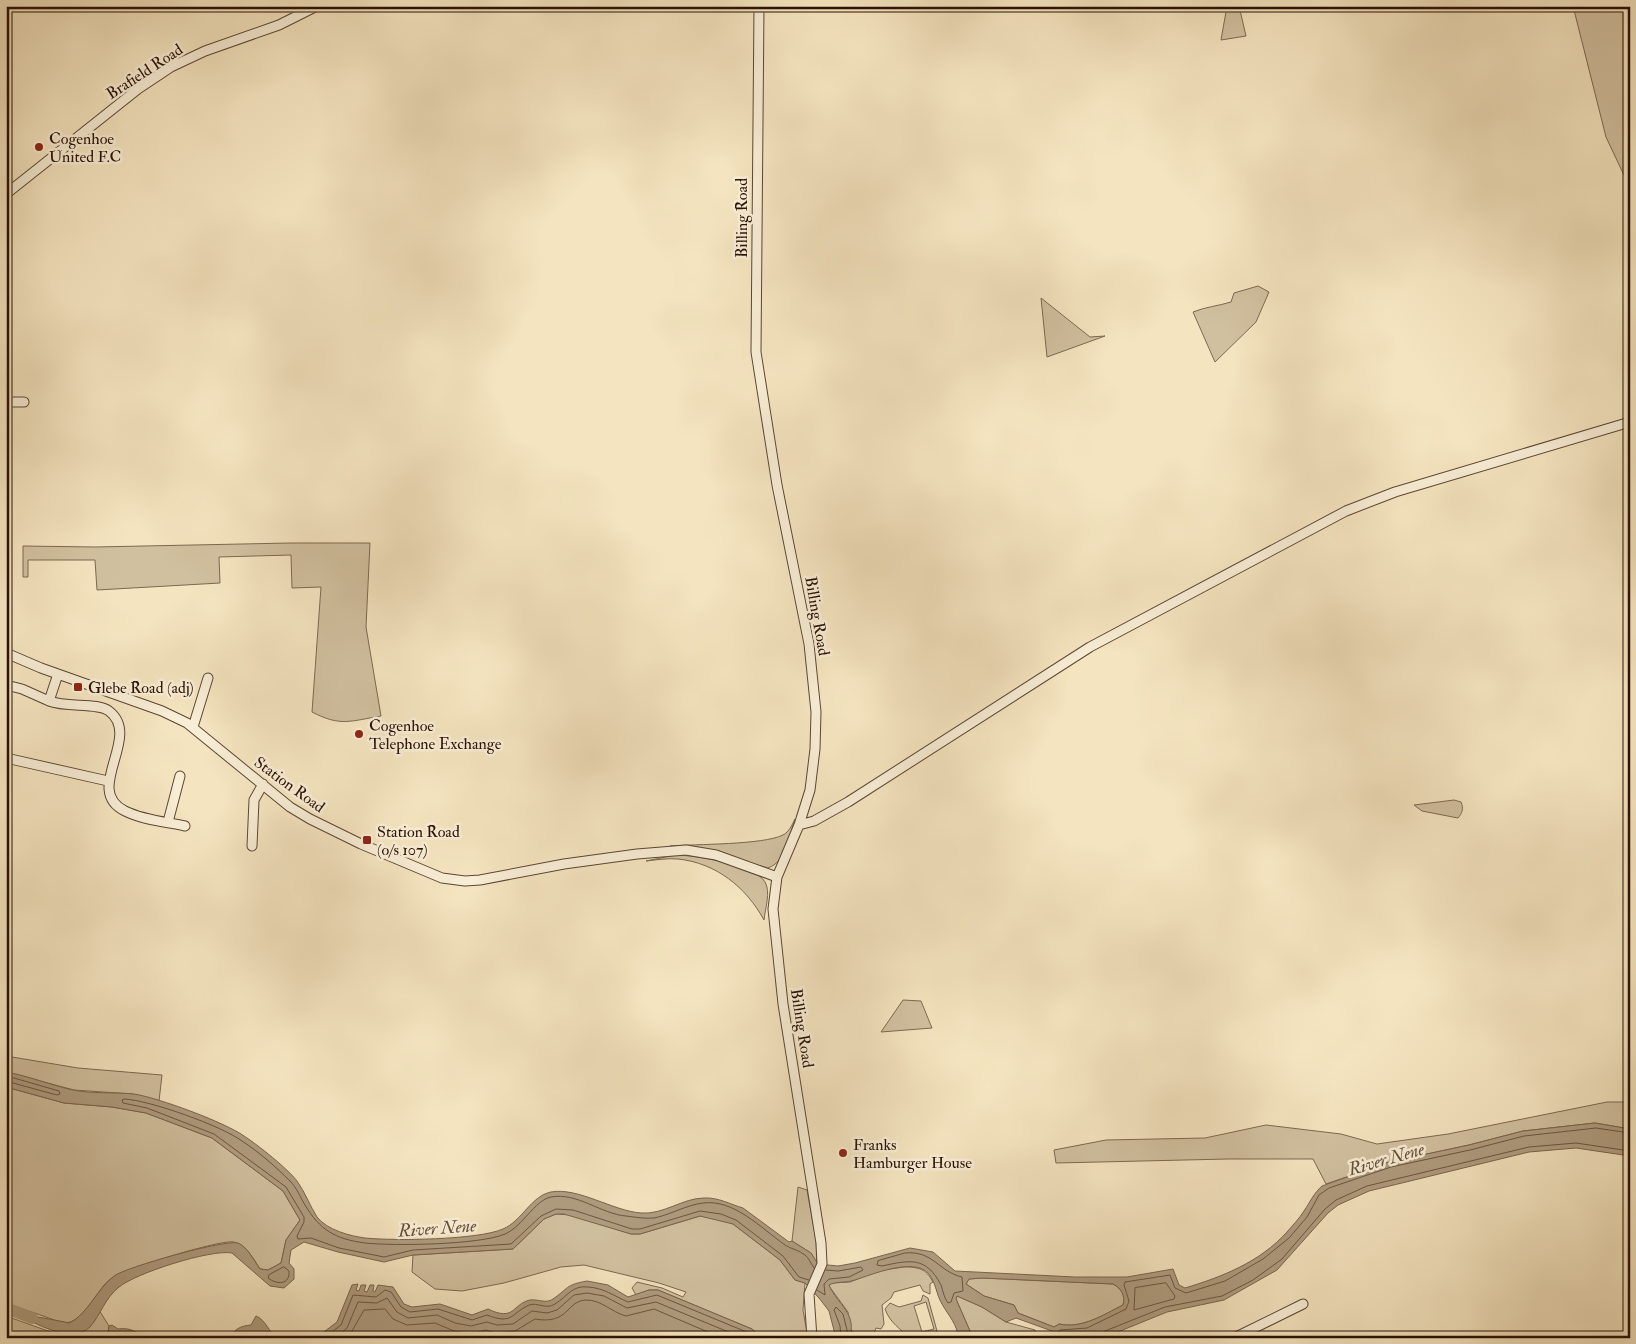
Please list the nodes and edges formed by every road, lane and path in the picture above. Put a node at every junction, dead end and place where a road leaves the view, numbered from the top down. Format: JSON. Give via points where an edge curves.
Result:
{"nodes":[{"id":1,"x":317,"y":6,"type":"edge"},
{"id":2,"x":759,"y":6,"type":"edge"},
{"id":3,"x":6,"y":194,"type":"edge"},
{"id":4,"x":6,"y":402,"type":"edge"},
{"id":5,"x":24,"y":402,"type":"dead end"},
{"id":6,"x":1630,"y":422,"type":"edge"},
{"id":7,"x":6,"y":653,"type":"edge"},
{"id":8,"x":58,"y":674,"type":"junction"},
{"id":9,"x":208,"y":678,"type":"dead end"},
{"id":10,"x":6,"y":685,"type":"edge"},
{"id":11,"x":50,"y":700,"type":"junction"},
{"id":12,"x":193,"y":727,"type":"junction"},
{"id":13,"x":6,"y":758,"type":"edge"},
{"id":14,"x":180,"y":776,"type":"dead end"},
{"id":15,"x":108,"y":781,"type":"junction"},
{"id":16,"x":263,"y":784,"type":"junction"},
{"id":17,"x":168,"y":822,"type":"junction"},
{"id":18,"x":799,"y":825,"type":"junction"},
{"id":19,"x":185,"y":826,"type":"dead end"},
{"id":20,"x":252,"y":846,"type":"dead end"},
{"id":21,"x":777,"y":877,"type":"junction"},
{"id":22,"x":1303,"y":1304,"type":"dead end"},
{"id":23,"x":812,"y":1338,"type":"edge"},
{"id":24,"x":1234,"y":1338,"type":"edge"}],
"edges":[{"from":1,"to":3,"type":"street","name":"Brafield Road","via":[[279,25],[205,51],[171,67],[138,88]]},
{"from":2,"to":18,"type":"street","name":"Billing Road","via":[[756,352],[780,500],[809,644],[816,712],[813,771]]},
{"from":4,"to":5,"type":"street"},
{"from":6,"to":18,"type":"street","via":[[1394,492],[1346,511],[1090,646],[848,802],[814,822]]},
{"from":7,"to":8,"type":"street","name":"Station Road"},
{"from":8,"to":11,"type":"street"},
{"from":8,"to":12,"type":"street","name":"Station Road","via":[[162,712]]},
{"from":9,"to":12,"type":"street"},
{"from":10,"to":11,"type":"street"},
{"from":11,"to":15,"type":"street","via":[[66,706],[102,708],[115,718],[121,738]]},
{"from":12,"to":16,"type":"street","name":"Station Road"},
{"from":13,"to":15,"type":"street","via":[[37,760]]},
{"from":14,"to":17,"type":"street"},
{"from":15,"to":17,"type":"street","via":[[113,800],[119,808]]},
{"from":16,"to":20,"type":"street","via":[[254,800]]},
{"from":16,"to":21,"type":"street","name":"Station Road","via":[[290,807],[318,824],[426,872],[453,880],[480,880],[573,863],[686,850],[716,855]]},
{"from":17,"to":19,"type":"street"},
{"from":18,"to":21,"type":"street","name":"Billing Road"},
{"from":21,"to":23,"type":"street","name":"Billing Road","via":[[773,901],[775,943],[819,1224],[822,1264],[809,1294]]},
{"from":22,"to":24,"type":"street"}]}
